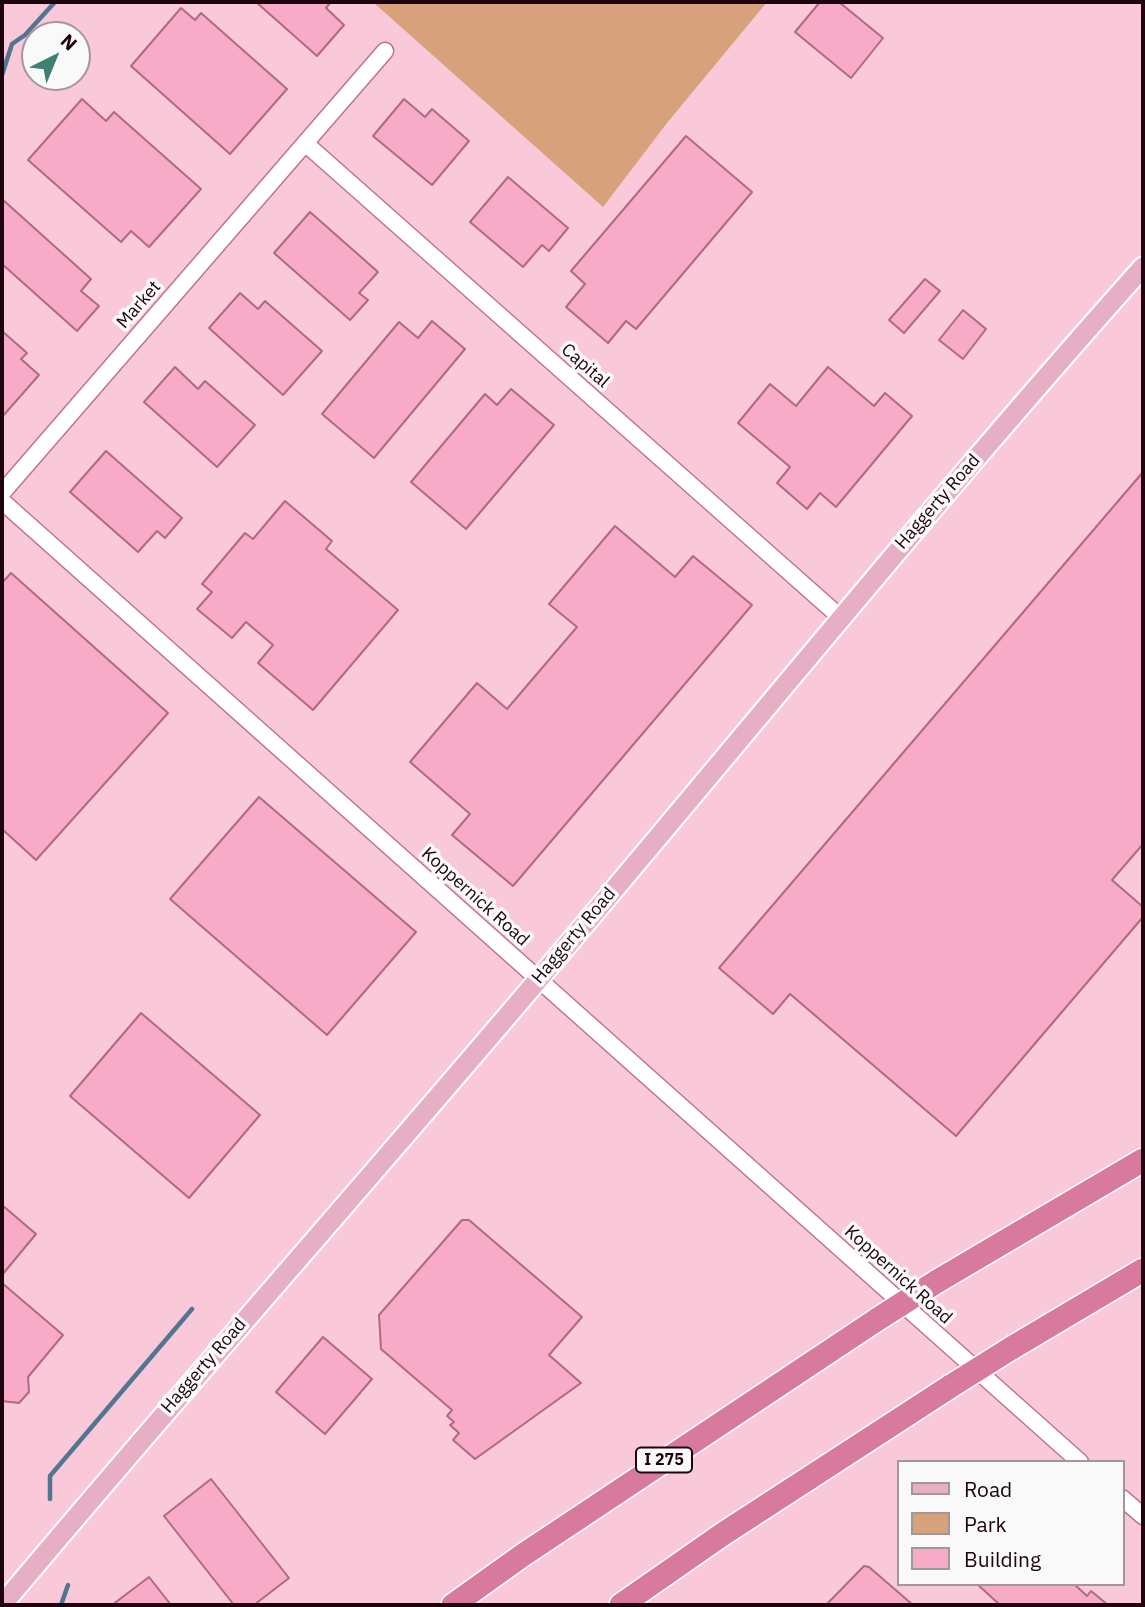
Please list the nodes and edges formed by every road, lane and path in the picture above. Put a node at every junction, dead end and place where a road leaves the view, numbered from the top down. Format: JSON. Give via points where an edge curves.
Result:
{"nodes":[{"id":1,"x":386,"y":51,"type":"dead end"},
{"id":2,"x":305,"y":143,"type":"junction"},
{"id":3,"x":1143,"y":267,"type":"edge"},
{"id":4,"x":2,"y":493,"type":"edge"},
{"id":5,"x":2,"y":501,"type":"edge"},
{"id":6,"x":840,"y":617,"type":"junction"},
{"id":7,"x":538,"y":979,"type":"junction"},
{"id":8,"x":1143,"y":1160,"type":"edge"},
{"id":9,"x":1143,"y":1270,"type":"edge"},
{"id":10,"x":1078,"y":1460,"type":"edge"},
{"id":11,"x":1124,"y":1500,"type":"edge"},
{"id":12,"x":1143,"y":1516,"type":"edge"},
{"id":13,"x":2,"y":1605,"type":"edge"},
{"id":14,"x":453,"y":1605,"type":"edge"},
{"id":15,"x":621,"y":1605,"type":"edge"}],
"edges":[{"from":1,"to":2,"type":"street","name":"Market"},
{"from":2,"to":4,"type":"street","name":"Market"},
{"from":2,"to":6,"type":"street","name":"Capital"},
{"from":3,"to":6,"type":"main road","name":"Haggerty Road"},
{"from":5,"to":7,"type":"street","name":"Koppernick Road"},
{"from":6,"to":7,"type":"main road","name":"Haggerty Road"},
{"from":7,"to":10,"type":"street","name":"Koppernick Road"},
{"from":7,"to":13,"type":"main road","name":"Haggerty Road"},
{"from":8,"to":14,"type":"highway","number":"I 275","bridge":true,"via":[[878,1319]]},
{"from":9,"to":15,"type":"highway","bridge":true,"via":[[951,1386]]},
{"from":11,"to":12,"type":"street"}]}
